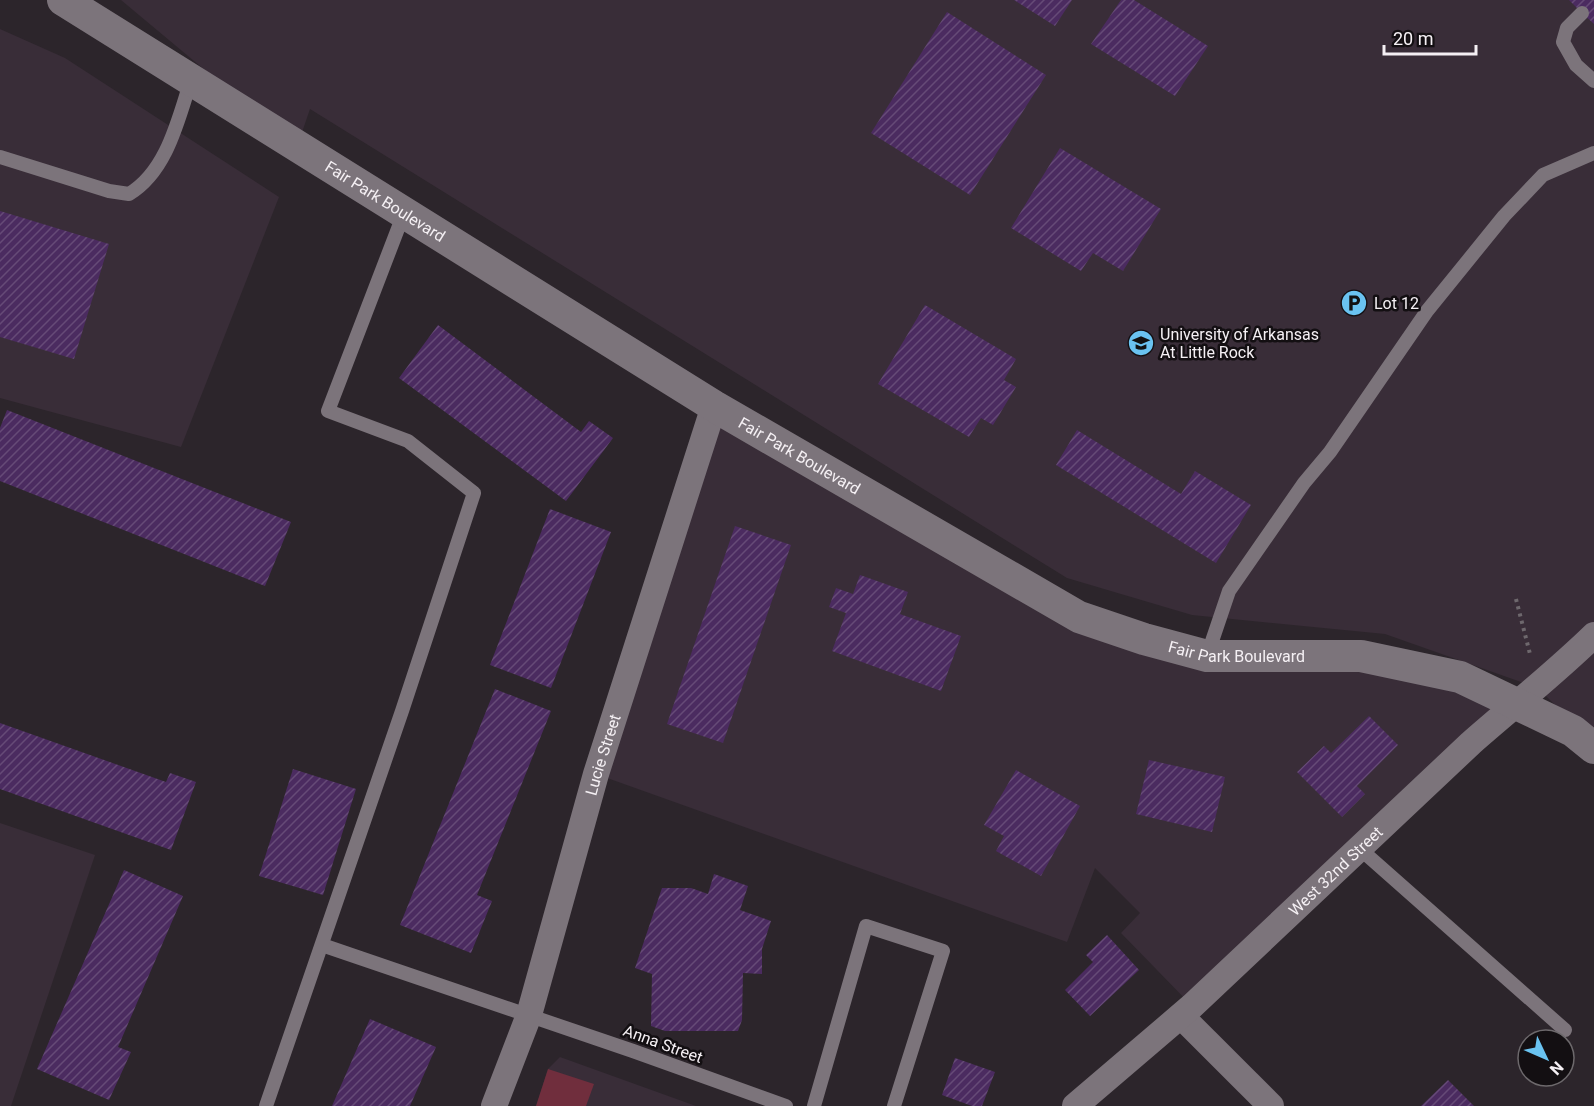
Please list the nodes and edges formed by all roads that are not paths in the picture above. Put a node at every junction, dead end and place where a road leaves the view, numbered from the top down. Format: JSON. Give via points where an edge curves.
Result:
{"nodes":[{"id":1,"x":63,"y":0,"type":"edge"},
{"id":2,"x":1582,"y":13,"type":"dead end"},
{"id":3,"x":191,"y":80,"type":"junction"},
{"id":4,"x":1594,"y":81,"type":"edge"},
{"id":5,"x":1594,"y":153,"type":"edge"},
{"id":6,"x":0,"y":157,"type":"edge"},
{"id":7,"x":404,"y":213,"type":"junction"},
{"id":8,"x":714,"y":406,"type":"junction"},
{"id":9,"x":1594,"y":634,"type":"edge"},
{"id":10,"x":1208,"y":656,"type":"junction"},
{"id":11,"x":1518,"y":702,"type":"junction"},
{"id":12,"x":1594,"y":748,"type":"edge"},
{"id":13,"x":1359,"y":848,"type":"junction"},
{"id":14,"x":322,"y":945,"type":"junction"},
{"id":15,"x":529,"y":1015,"type":"junction"},
{"id":16,"x":1181,"y":1016,"type":"junction"},
{"id":17,"x":1563,"y":1028,"type":"edge"},
{"id":18,"x":267,"y":1106,"type":"edge"},
{"id":19,"x":494,"y":1106,"type":"edge"},
{"id":20,"x":786,"y":1106,"type":"edge"},
{"id":21,"x":814,"y":1106,"type":"edge"},
{"id":22,"x":894,"y":1106,"type":"edge"},
{"id":23,"x":1075,"y":1106,"type":"edge"},
{"id":24,"x":1271,"y":1106,"type":"edge"}],
"edges":[{"from":1,"to":3,"type":"street","name":"Fair Park Boulevard"},
{"from":2,"to":4,"type":"lane","via":[[1567,28],[1563,42],[1576,65]]},
{"from":3,"to":6,"type":"lane","via":[[179,120],[154,174],[129,194]]},
{"from":3,"to":7,"type":"street","name":"Fair Park Boulevard"},
{"from":5,"to":10,"type":"lane","via":[[1543,175],[1504,216],[1428,312],[1229,591]]},
{"from":7,"to":8,"type":"street","name":"Fair Park Boulevard"},
{"from":7,"to":14,"type":"lane","via":[[328,411],[408,441],[474,493]]},
{"from":8,"to":10,"type":"street","name":"Fair Park Boulevard","via":[[1079,617]]},
{"from":8,"to":15,"type":"street","name":"Lucie Street","via":[[596,774]]},
{"from":9,"to":11,"type":"street","name":"West 32nd Street"},
{"from":10,"to":11,"type":"street","name":"Fair Park Boulevard","via":[[1361,656],[1460,677]]},
{"from":11,"to":12,"type":"street","name":"Fair Park Boulevard","via":[[1573,731]]},
{"from":11,"to":13,"type":"street","name":"West 32nd Street"},
{"from":13,"to":16,"type":"street","name":"West 32nd Street"},
{"from":13,"to":17,"type":"lane"},
{"from":14,"to":15,"type":"lane","name":"Anna Street"},
{"from":14,"to":18,"type":"lane"},
{"from":15,"to":19,"type":"street","name":"Lucie Street"},
{"from":15,"to":20,"type":"lane","name":"Anna Street"},
{"from":16,"to":23,"type":"street","name":"West 32nd Street"},
{"from":16,"to":24,"type":"street"},
{"from":21,"to":22,"type":"lane","via":[[866,926],[943,951]]}]}
